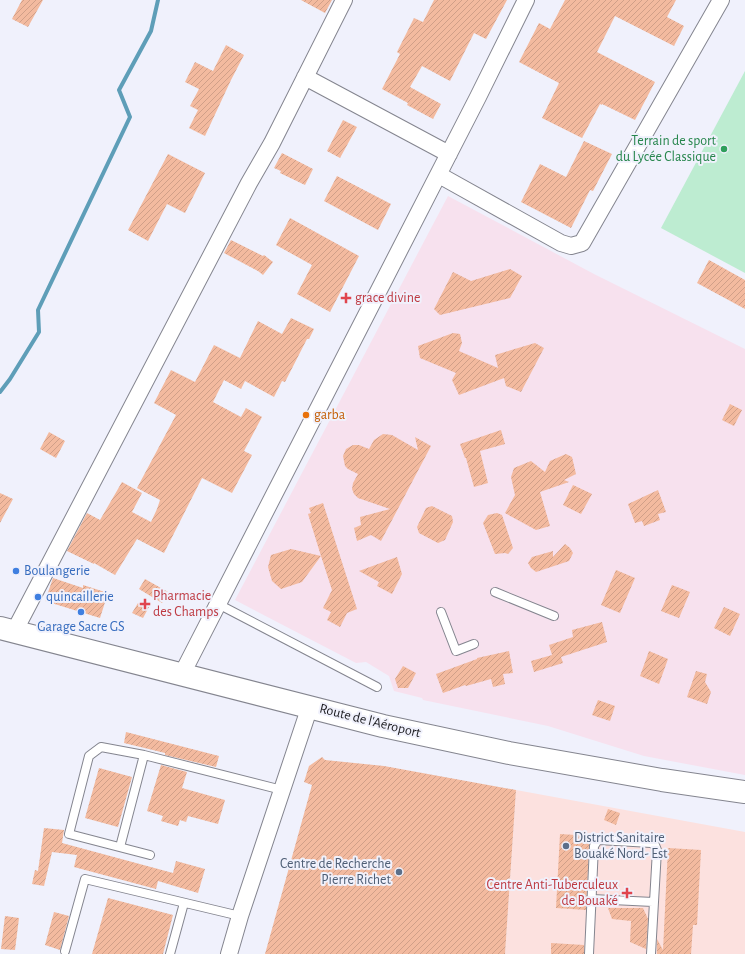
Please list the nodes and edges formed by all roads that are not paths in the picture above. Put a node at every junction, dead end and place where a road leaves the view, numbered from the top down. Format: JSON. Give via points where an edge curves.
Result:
{"nodes":[{"id":1,"x":344,"y":0,"type":"edge"},
{"id":2,"x":526,"y":0,"type":"edge"},
{"id":3,"x":721,"y":0,"type":"edge"},
{"id":4,"x":305,"y":77,"type":"junction"},
{"id":5,"x":449,"y":154,"type":"junction"},
{"id":6,"x":439,"y":174,"type":"junction"},
{"id":7,"x":495,"y":592,"type":"dead end"},
{"id":8,"x":218,"y":604,"type":"junction"},
{"id":9,"x":441,"y":612,"type":"dead end"},
{"id":10,"x":554,"y":616,"type":"dead end"},
{"id":11,"x":7,"y":630,"type":"edge"},
{"id":12,"x":474,"y":644,"type":"dead end"},
{"id":13,"x":182,"y":674,"type":"junction"},
{"id":14,"x":377,"y":688,"type":"dead end"},
{"id":15,"x":310,"y":706,"type":"junction"},
{"id":16,"x":144,"y":755,"type":"junction"},
{"id":17,"x":282,"y":790,"type":"junction"},
{"id":18,"x":745,"y":792,"type":"edge"},
{"id":19,"x":120,"y":847,"type":"junction"},
{"id":20,"x":150,"y":855,"type":"dead end"},
{"id":21,"x":592,"y":899,"type":"junction"},
{"id":22,"x":654,"y":902,"type":"junction"},
{"id":23,"x":184,"y":903,"type":"junction"},
{"id":24,"x":240,"y":916,"type":"junction"},
{"id":25,"x":65,"y":951,"type":"dead end"},
{"id":26,"x":170,"y":954,"type":"edge"},
{"id":27,"x":229,"y":954,"type":"edge"},
{"id":28,"x":589,"y":954,"type":"edge"},
{"id":29,"x":650,"y":954,"type":"edge"}],
"edges":[{"from":1,"to":4,"type":"street"},
{"from":2,"to":5,"type":"street"},
{"from":3,"to":6,"type":"street","via":[[582,243],[571,246],[562,243]]},
{"from":4,"to":5,"type":"street"},
{"from":4,"to":11,"type":"street","via":[[272,143]]},
{"from":5,"to":6,"type":"street"},
{"from":6,"to":8,"type":"street"},
{"from":7,"to":10,"type":"lane"},
{"from":8,"to":13,"type":"street"},
{"from":8,"to":14,"type":"lane"},
{"from":9,"to":12,"type":"lane","via":[[456,651]]},
{"from":11,"to":13,"type":"main road","name":"Route de l'Aéroport"},
{"from":13,"to":15,"type":"main road","name":"Route de l'Aéroport"},
{"from":15,"to":17,"type":"street"},
{"from":15,"to":18,"type":"main road","name":"Route de l'Aéroport","via":[[383,726],[509,754]]},
{"from":16,"to":17,"type":"lane"},
{"from":16,"to":19,"type":"lane"},
{"from":16,"to":19,"type":"lane","via":[[101,747],[89,756],[69,834]]},
{"from":17,"to":24,"type":"street"},
{"from":19,"to":20,"type":"lane"},
{"from":21,"to":22,"type":"lane"},
{"from":21,"to":22,"type":"lane","via":[[594,846],[598,840],[655,845],[657,850]]},
{"from":21,"to":28,"type":"lane"},
{"from":22,"to":29,"type":"lane"},
{"from":23,"to":24,"type":"lane"},
{"from":23,"to":25,"type":"lane","via":[[85,879]]},
{"from":23,"to":26,"type":"lane"},
{"from":24,"to":27,"type":"street"}]}
